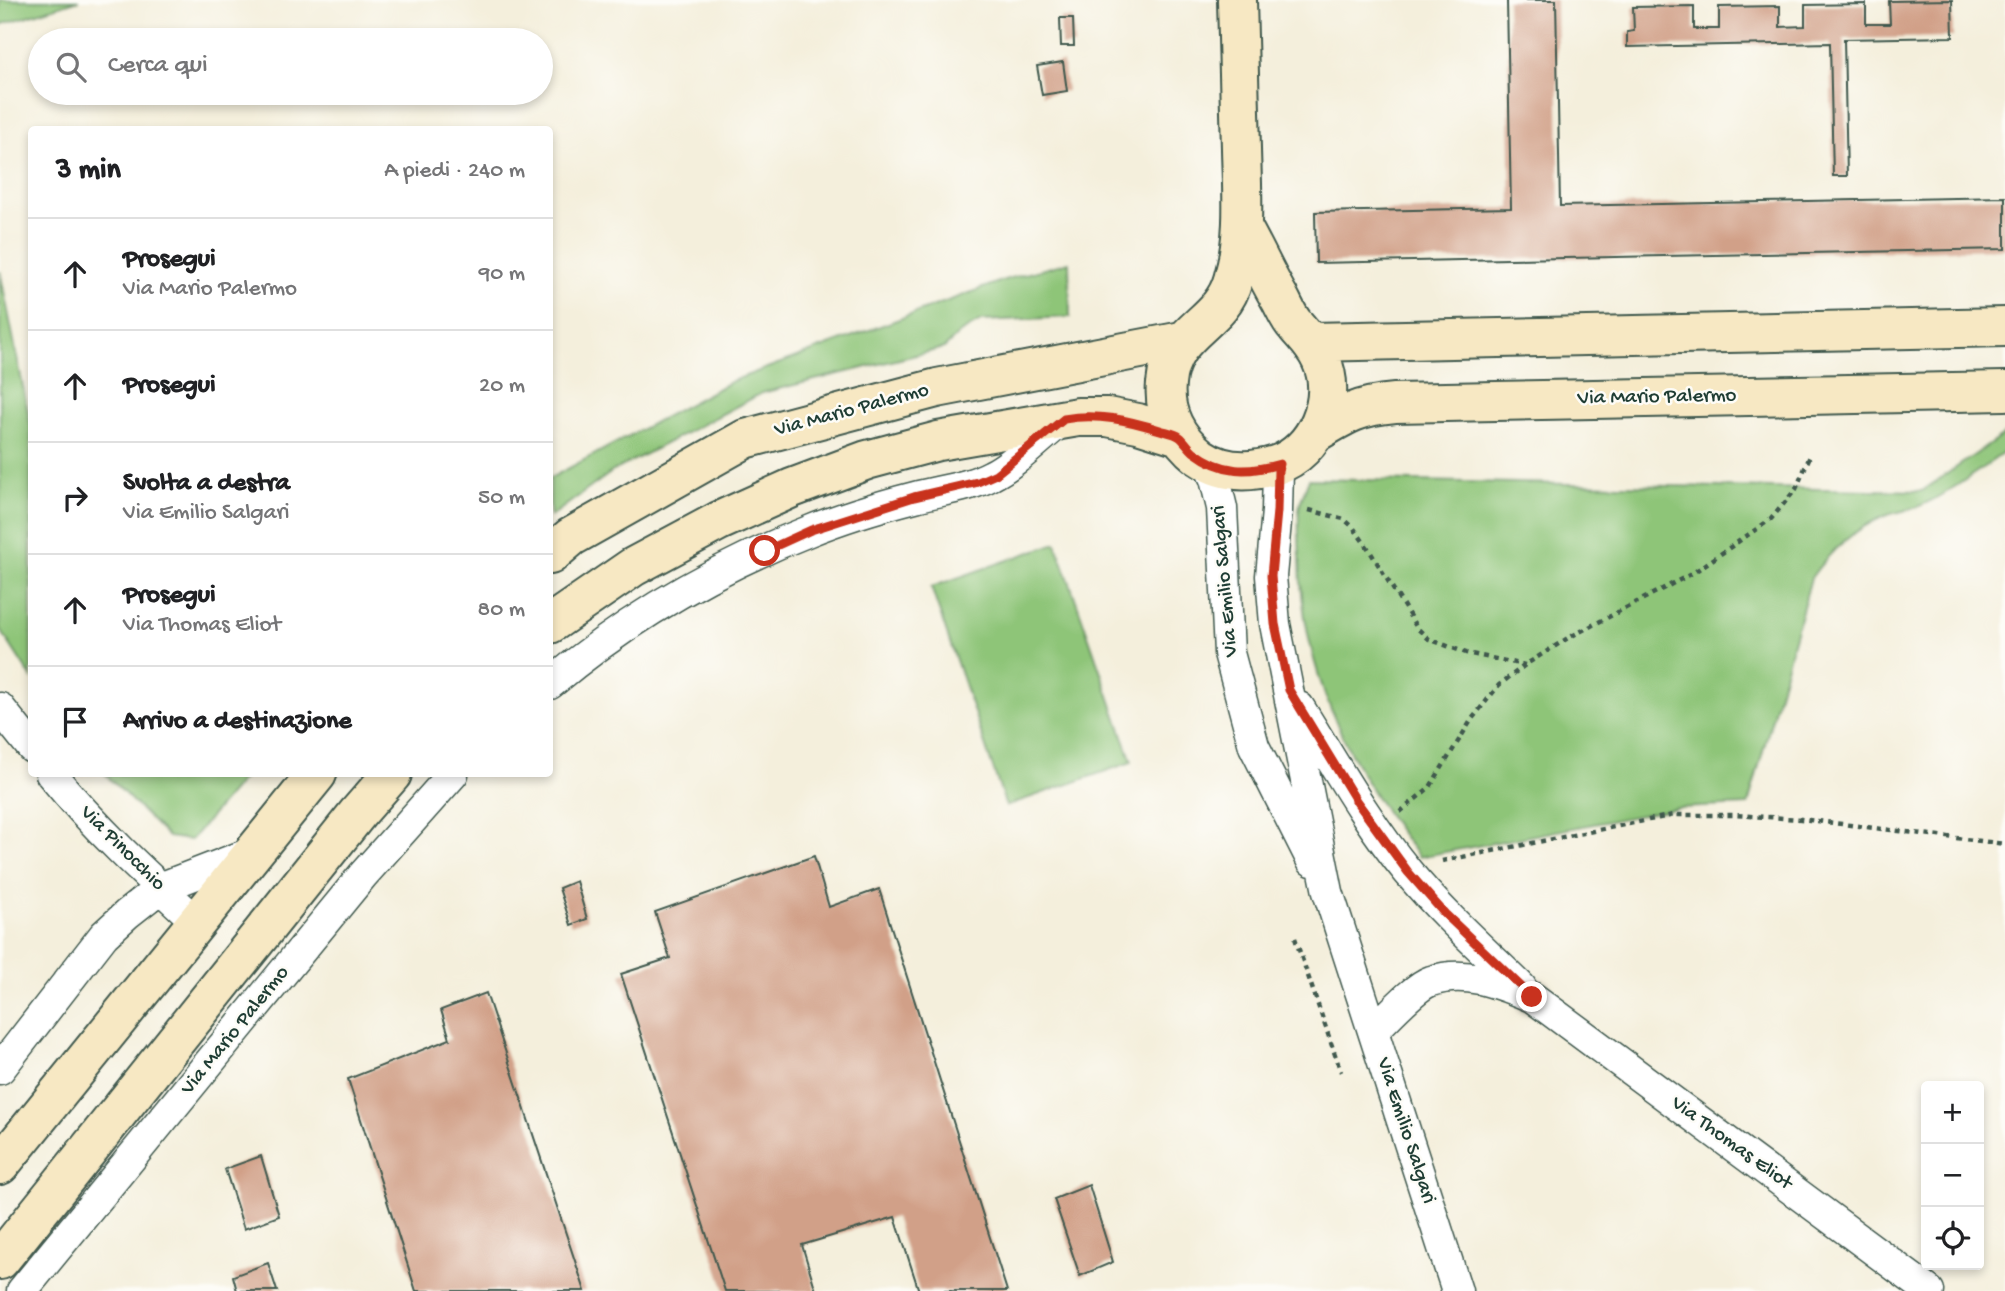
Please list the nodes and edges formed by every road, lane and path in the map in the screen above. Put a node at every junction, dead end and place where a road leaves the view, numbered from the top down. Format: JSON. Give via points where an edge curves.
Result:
{"nodes":[{"id":1,"x":1237,"y":0,"type":"edge"},
{"id":2,"x":1243,"y":229,"type":"junction"},
{"id":3,"x":2005,"y":327,"type":"edge"},
{"id":4,"x":1192,"y":332,"type":"junction"},
{"id":5,"x":1303,"y":334,"type":"junction"},
{"id":6,"x":2005,"y":391,"type":"edge"},
{"id":7,"x":1064,"y":419,"type":"junction"},
{"id":8,"x":1315,"y":433,"type":"junction"},
{"id":9,"x":1179,"y":436,"type":"junction"},
{"id":10,"x":1810,"y":456,"type":"dead end"},
{"id":11,"x":1207,"y":461,"type":"junction"},
{"id":12,"x":1280,"y":464,"type":"junction"},
{"id":13,"x":1277,"y":511,"type":"junction"},
{"id":14,"x":553,"y":552,"type":"edge"},
{"id":15,"x":553,"y":622,"type":"edge"},
{"id":16,"x":1525,"y":664,"type":"junction"},
{"id":17,"x":553,"y":681,"type":"edge"},
{"id":18,"x":1289,"y":690,"type":"junction"},
{"id":19,"x":0,"y":708,"type":"edge"},
{"id":20,"x":28,"y":743,"type":"edge"},
{"id":21,"x":54,"y":777,"type":"edge"},
{"id":22,"x":315,"y":777,"type":"edge"},
{"id":23,"x":389,"y":777,"type":"edge"},
{"id":24,"x":450,"y":777,"type":"edge"},
{"id":25,"x":1376,"y":827,"type":"junction"},
{"id":26,"x":2005,"y":844,"type":"edge"},
{"id":27,"x":253,"y":852,"type":"junction"},
{"id":28,"x":1408,"y":872,"type":"junction"},
{"id":29,"x":160,"y":888,"type":"junction"},
{"id":30,"x":1328,"y":892,"type":"junction"},
{"id":31,"x":196,"y":921,"type":"junction"},
{"id":32,"x":1295,"y":938,"type":"dead end"},
{"id":33,"x":1532,"y":997,"type":"junction"},
{"id":34,"x":1373,"y":1031,"type":"junction"},
{"id":35,"x":0,"y":1069,"type":"edge"},
{"id":36,"x":1341,"y":1072,"type":"dead end"},
{"id":37,"x":0,"y":1165,"type":"edge"},
{"id":38,"x":0,"y":1260,"type":"edge"},
{"id":39,"x":22,"y":1291,"type":"edge"},
{"id":40,"x":1457,"y":1291,"type":"edge"},
{"id":41,"x":1929,"y":1291,"type":"edge"}],
"edges":[{"from":1,"to":2,"type":"street"},
{"from":2,"to":4,"type":"street","via":[[1233,282],[1217,311]]},
{"from":2,"to":5,"type":"street"},
{"from":3,"to":5,"type":"street"},
{"from":4,"to":5,"type":"street","via":[[1228,312],[1253,310],[1270,313]]},
{"from":4,"to":9,"type":"street","via":[[1168,368],[1165,391]]},
{"from":4,"to":14,"type":"street","name":"Via Mario Palermo","via":[[937,388],[744,439],[571,537]]},
{"from":5,"to":8,"type":"street","via":[[1323,363],[1327,387]]},
{"from":6,"to":8,"type":"street","name":"Via Mario Palermo","via":[[1395,403],[1349,412]]},
{"from":7,"to":9,"type":"street","via":[[1107,417]]},
{"from":7,"to":15,"type":"street","via":[[938,441],[867,460],[792,488],[633,567]]},
{"from":7,"to":17,"type":"street","via":[[996,474],[978,482],[811,530],[729,566],[654,607]]},
{"from":8,"to":12,"type":"street","via":[[1300,451]]},
{"from":9,"to":11,"type":"street"},
{"from":10,"to":16,"type":"path","via":[[1796,489],[1771,519],[1693,573]]},
{"from":11,"to":12,"type":"street","via":[[1244,471]]},
{"from":11,"to":30,"type":"street","name":"Via Emilio Salgari","via":[[1222,508],[1229,653],[1254,746]]},
{"from":12,"to":13,"type":"street","name":"Via Emilio Salgari"},
{"from":13,"to":16,"type":"path","via":[[1299,508],[1344,519],[1429,639],[1466,653]]},
{"from":13,"to":18,"type":"street","name":"Via Emilio Salgari","via":[[1271,576],[1275,624]]},
{"from":16,"to":25,"type":"path","via":[[1499,685],[1472,719],[1430,787]]},
{"from":18,"to":25,"type":"street","name":"Via Thomas Eliot"},
{"from":18,"to":30,"type":"street","name":"Via Emilio Salgari"},
{"from":19,"to":20,"type":"street"},
{"from":21,"to":29,"type":"street","name":"Via Pinocchio"},
{"from":22,"to":27,"type":"street"},
{"from":23,"to":38,"type":"street","name":"Via Mario Palermo"},
{"from":24,"to":39,"type":"street","name":"Via Mario Palermo","via":[[363,875]]},
{"from":25,"to":28,"type":"street","name":"Via Thomas Eliot"},
{"from":26,"to":28,"type":"path","via":[[1801,819],[1674,815]]},
{"from":27,"to":29,"type":"street"},
{"from":27,"to":31,"type":"street"},
{"from":28,"to":33,"type":"street","name":"Via Thomas Eliot"},
{"from":29,"to":31,"type":"street","name":"Via Pinocchio"},
{"from":29,"to":35,"type":"street","via":[[104,935]]},
{"from":30,"to":34,"type":"street","name":"Via Emilio Salgari"},
{"from":31,"to":37,"type":"street"},
{"from":32,"to":36,"type":"path"},
{"from":33,"to":34,"type":"street","name":"Via Thomas Eliot","via":[[1490,980],[1460,976],[1429,981]]},
{"from":33,"to":41,"type":"street","name":"Via Thomas Eliot"},
{"from":34,"to":40,"type":"street","name":"Via Emilio Salgari"}]}
